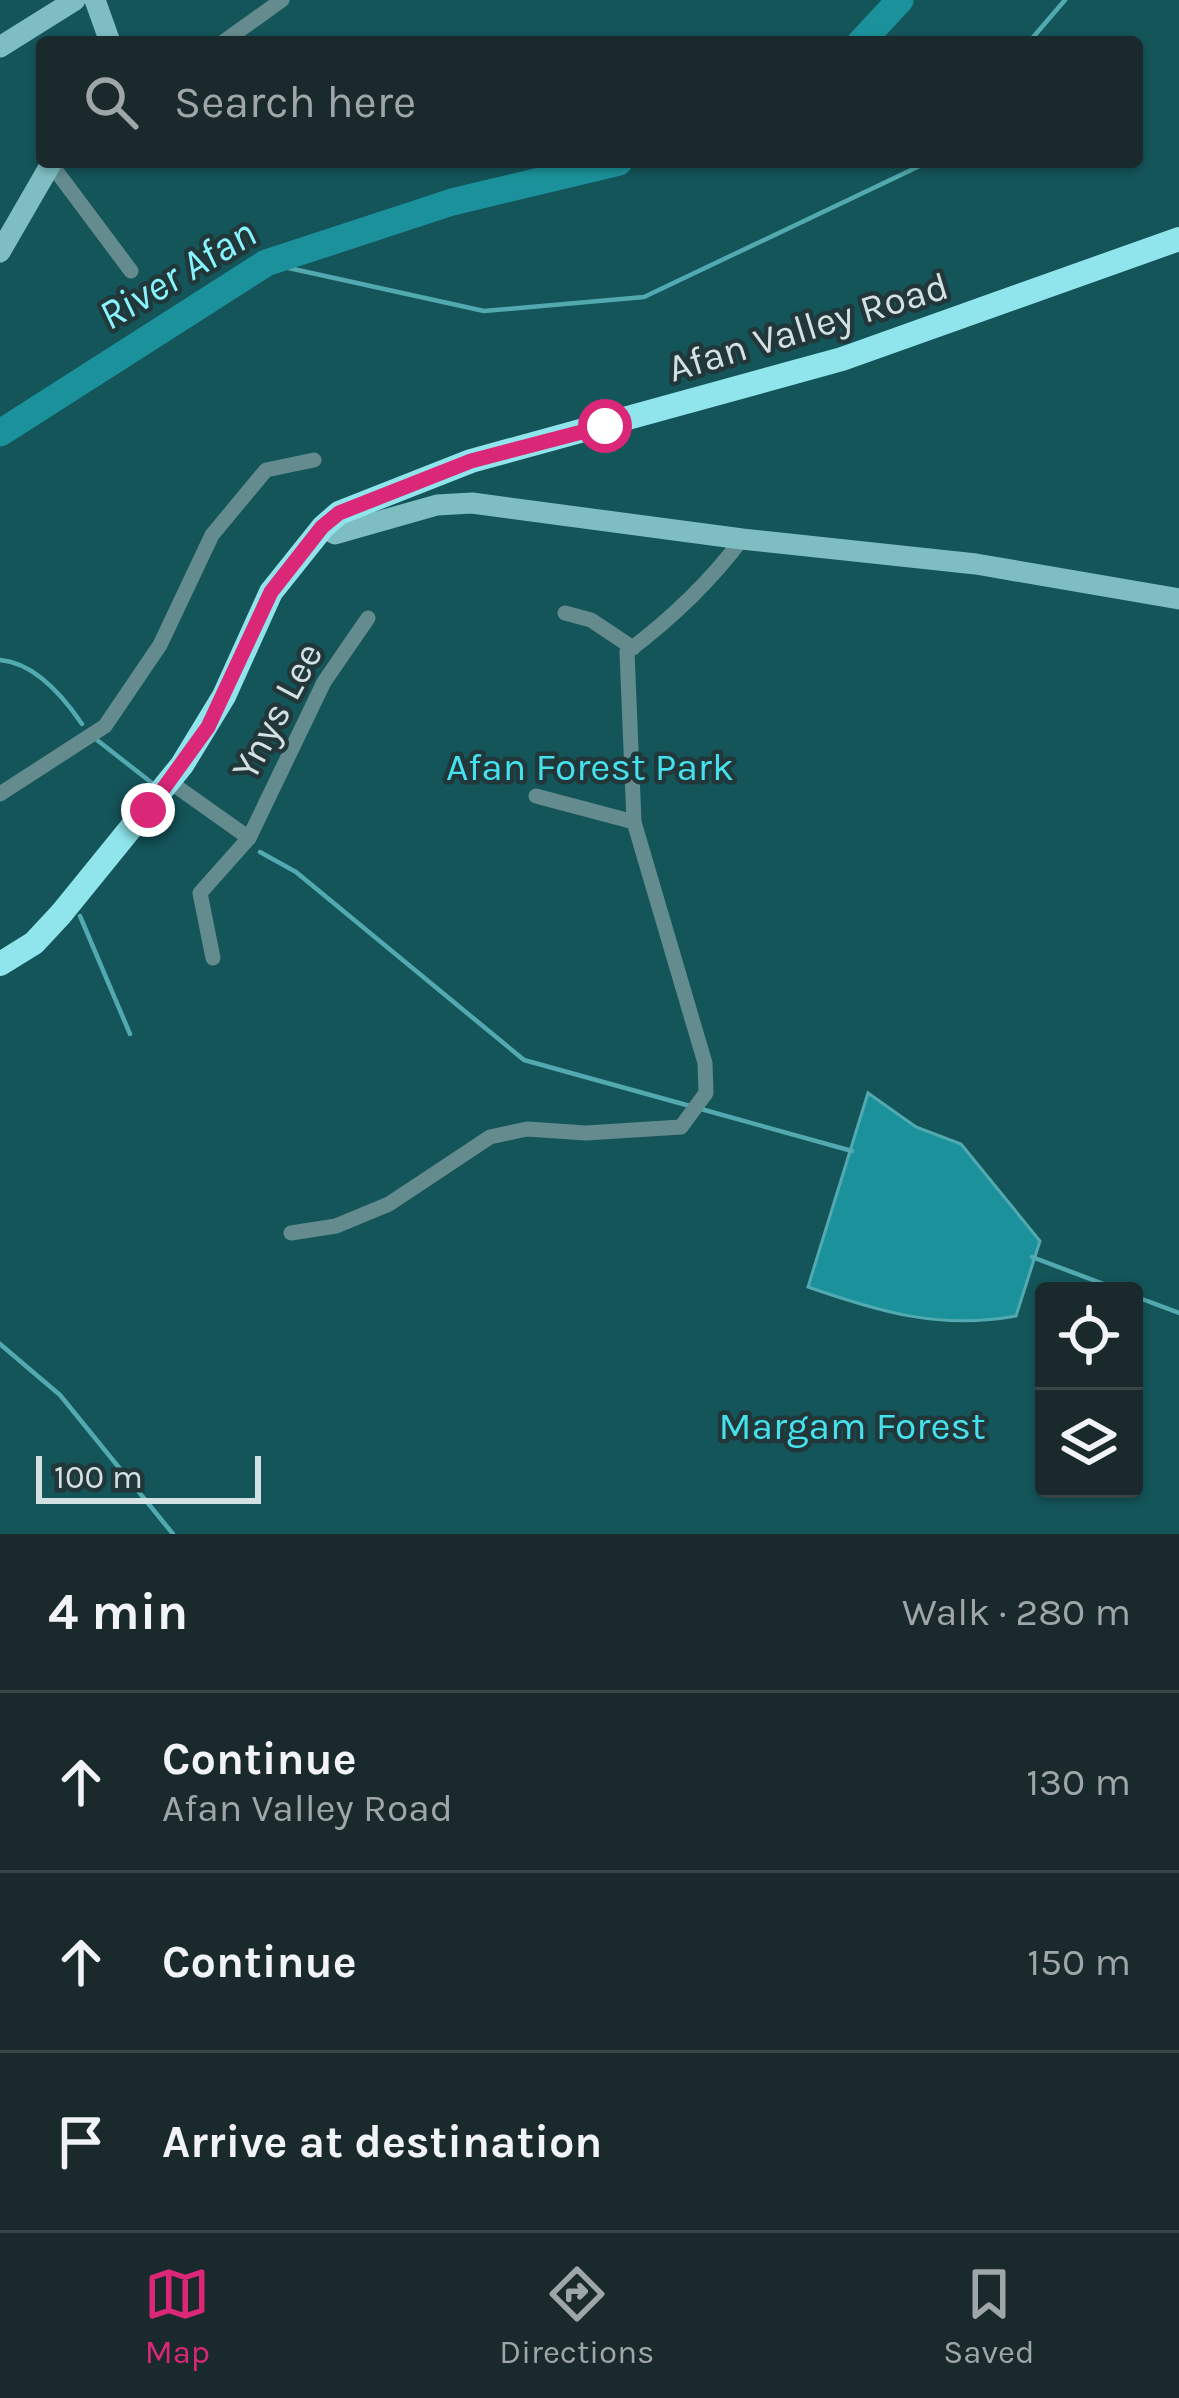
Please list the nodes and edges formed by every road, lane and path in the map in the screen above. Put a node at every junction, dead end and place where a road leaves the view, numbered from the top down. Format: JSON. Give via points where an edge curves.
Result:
{"nodes":[{"id":1,"x":75,"y":0,"type":"edge"},
{"id":2,"x":95,"y":0,"type":"edge"},
{"id":3,"x":282,"y":0,"type":"edge"},
{"id":4,"x":108,"y":36,"type":"edge"},
{"id":5,"x":231,"y":36,"type":"edge"},
{"id":6,"x":0,"y":47,"type":"edge"},
{"id":7,"x":48,"y":168,"type":"edge"},
{"id":8,"x":55,"y":168,"type":"edge"},
{"id":9,"x":1179,"y":239,"type":"edge"},
{"id":10,"x":0,"y":252,"type":"edge"},
{"id":11,"x":131,"y":272,"type":"dead end"},
{"id":12,"x":314,"y":460,"type":"dead end"},
{"id":13,"x":322,"y":527,"type":"junction"},
{"id":14,"x":742,"y":539,"type":"junction"},
{"id":15,"x":1179,"y":599,"type":"edge"},
{"id":16,"x":565,"y":613,"type":"dead end"},
{"id":17,"x":368,"y":618,"type":"dead end"},
{"id":18,"x":633,"y":648,"type":"junction"},
{"id":19,"x":170,"y":782,"type":"junction"},
{"id":20,"x":0,"y":794,"type":"edge"},
{"id":21,"x":536,"y":796,"type":"dead end"},
{"id":22,"x":634,"y":822,"type":"junction"},
{"id":23,"x":249,"y":838,"type":"junction"},
{"id":24,"x":214,"y":958,"type":"dead end"},
{"id":25,"x":0,"y":964,"type":"edge"},
{"id":26,"x":291,"y":1233,"type":"dead end"}],
"edges":[{"from":1,"to":6,"type":"main road"},
{"from":2,"to":4,"type":"main road"},
{"from":3,"to":5,"type":"street"},
{"from":7,"to":10,"type":"main road"},
{"from":8,"to":11,"type":"street"},
{"from":9,"to":13,"type":"main road","name":"Afan Valley Road","via":[[842,359],[422,477]]},
{"from":12,"to":20,"type":"street","via":[[266,470],[212,535],[160,646],[105,726]]},
{"from":13,"to":14,"type":"main road","via":[[334,534],[472,503]]},
{"from":13,"to":19,"type":"main road","via":[[271,592],[208,727]]},
{"from":14,"to":15,"type":"main road","via":[[976,564]]},
{"from":14,"to":18,"type":"street"},
{"from":16,"to":18,"type":"street"},
{"from":17,"to":23,"type":"street","name":"Ynys Lee","via":[[324,682]]},
{"from":18,"to":22,"type":"street","via":[[627,652]]},
{"from":19,"to":23,"type":"street","name":"Ynys Lee"},
{"from":19,"to":25,"type":"main road","via":[[34,943]]},
{"from":21,"to":22,"type":"street"},
{"from":22,"to":26,"type":"street","via":[[705,1063],[706,1094],[681,1127],[527,1129],[490,1137],[388,1204],[336,1226]]},
{"from":23,"to":24,"type":"street","name":"Ynys Lee","via":[[200,893]]}]}
